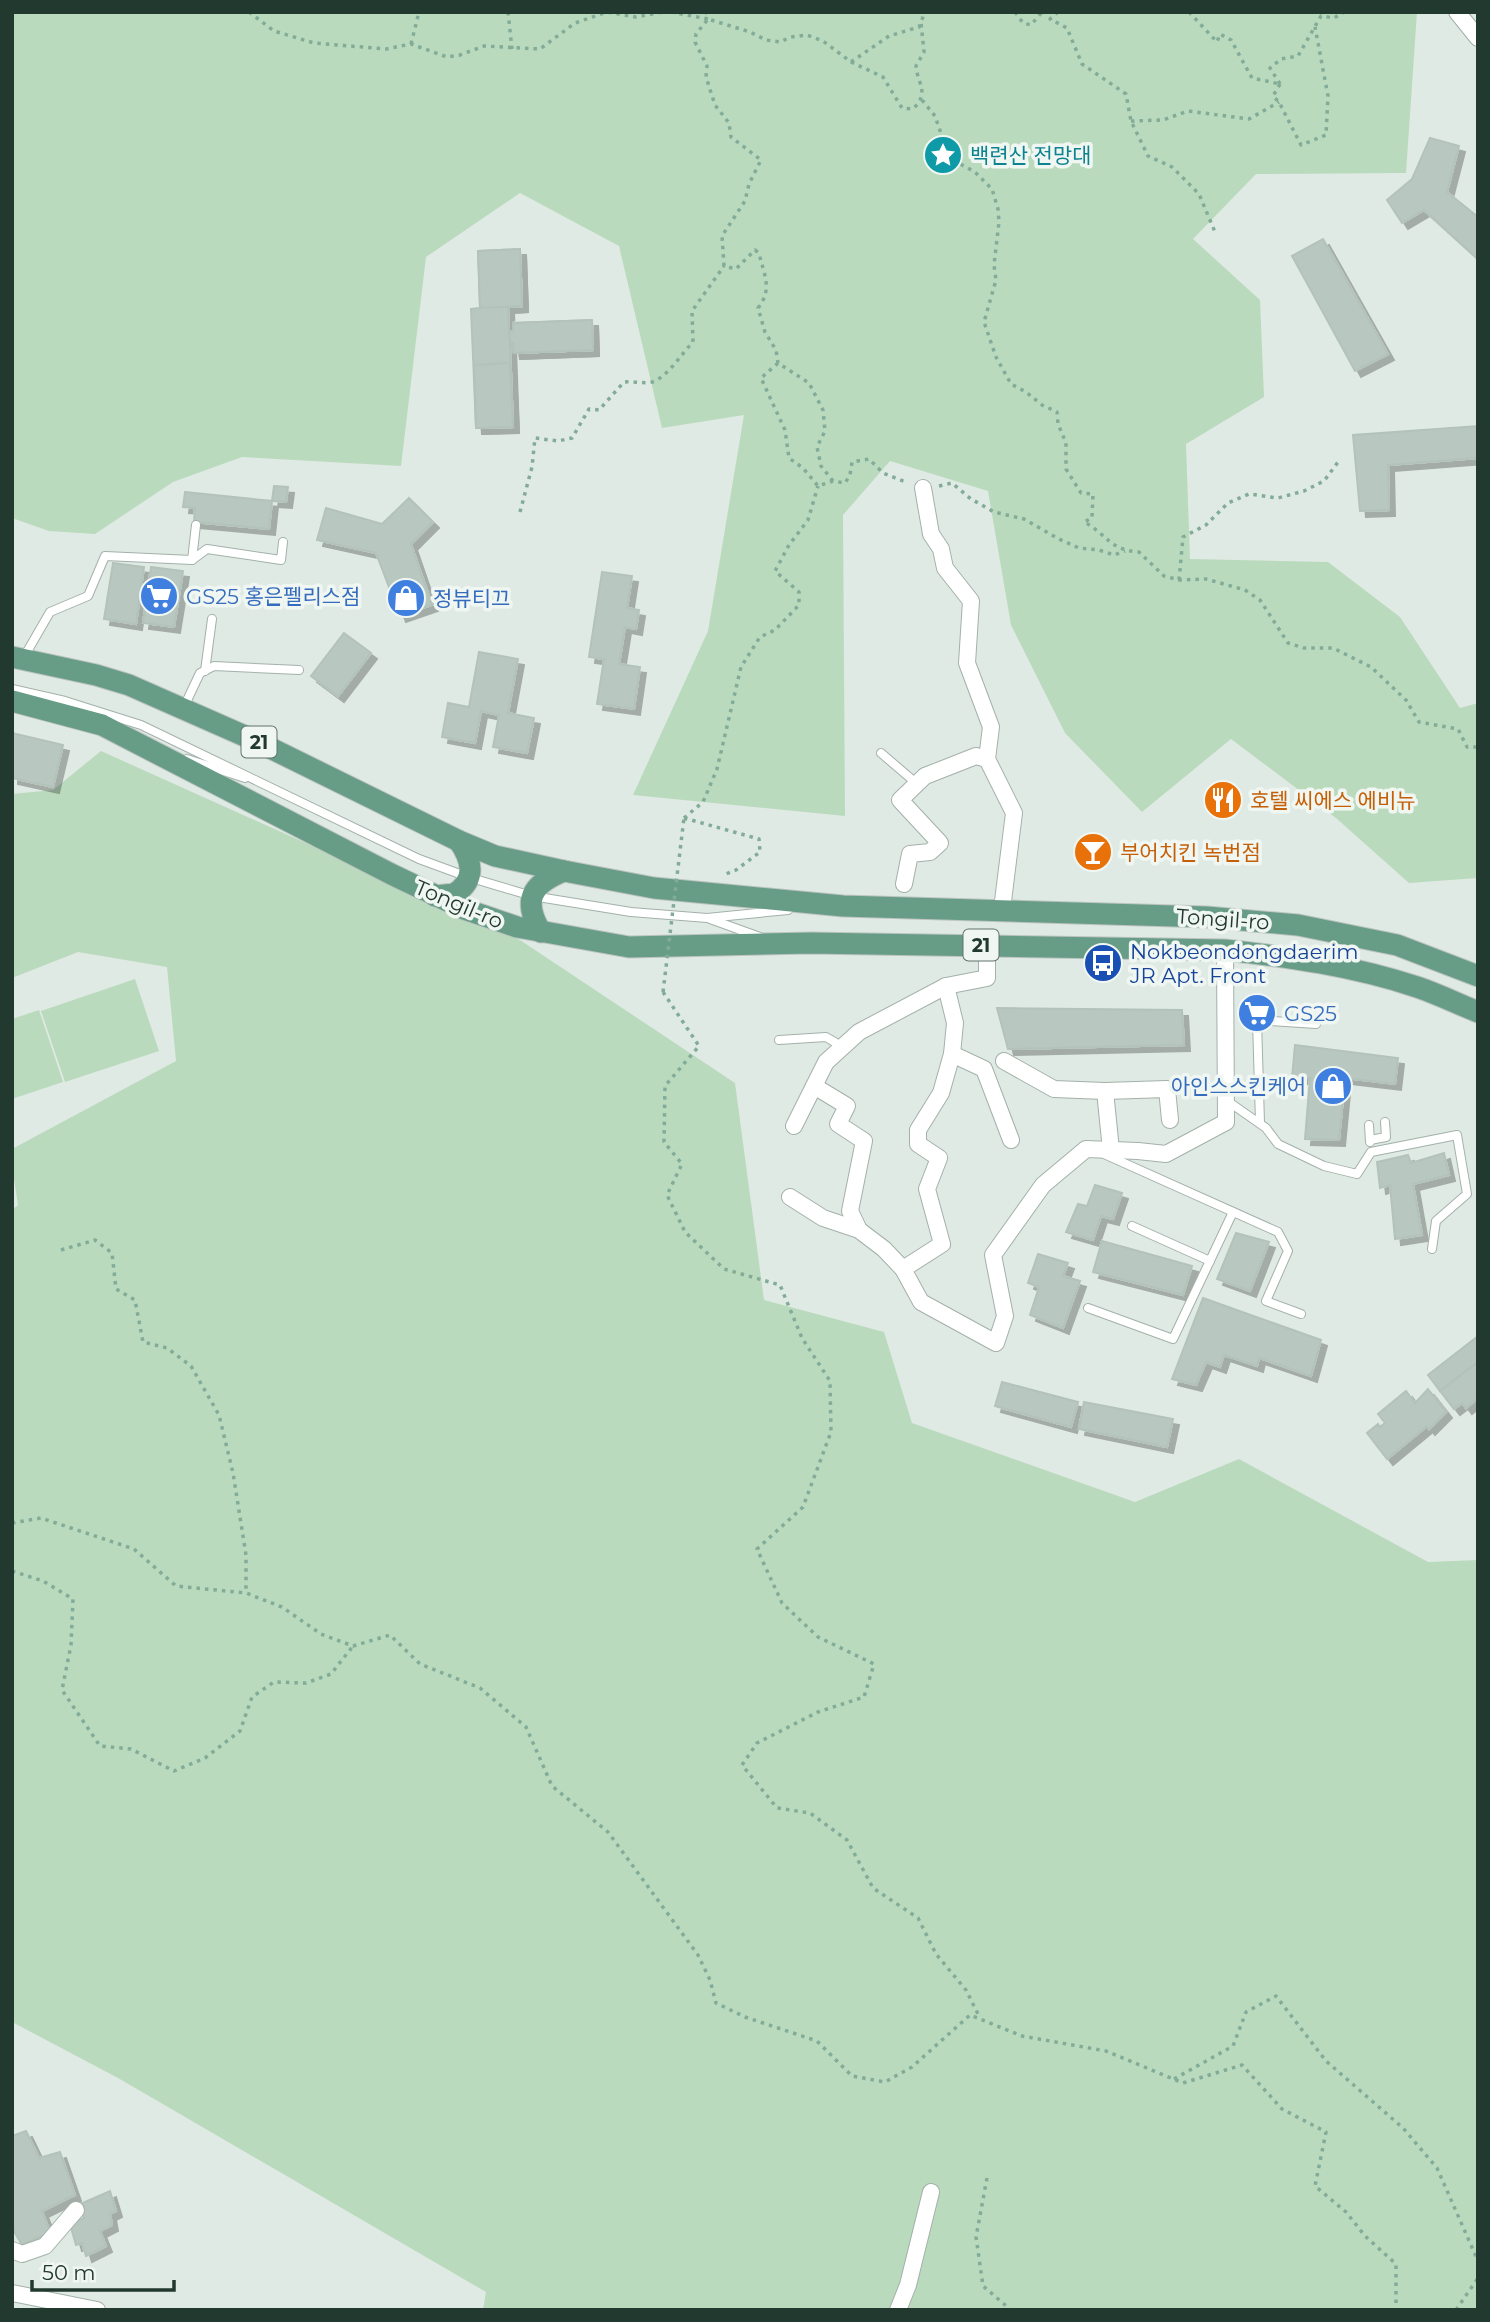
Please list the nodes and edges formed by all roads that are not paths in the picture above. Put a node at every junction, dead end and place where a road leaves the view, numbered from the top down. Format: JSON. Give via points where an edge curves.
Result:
{"nodes":[{"id":1,"x":1457,"y":12,"type":"edge"},
{"id":2,"x":1478,"y":38,"type":"edge"},
{"id":3,"x":923,"y":488,"type":"dead end"},
{"id":4,"x":196,"y":525,"type":"dead end"},
{"id":5,"x":283,"y":542,"type":"dead end"},
{"id":6,"x":192,"y":560,"type":"junction"},
{"id":7,"x":212,"y":619,"type":"dead end"},
{"id":8,"x":18,"y":658,"type":"edge"},
{"id":9,"x":299,"y":670,"type":"dead end"},
{"id":10,"x":205,"y":671,"type":"junction"},
{"id":11,"x":12,"y":689,"type":"edge"},
{"id":12,"x":12,"y":701,"type":"edge"},
{"id":13,"x":183,"y":709,"type":"junction"},
{"id":14,"x":135,"y":742,"type":"junction"},
{"id":15,"x":881,"y":753,"type":"dead end"},
{"id":16,"x":987,"y":760,"type":"junction"},
{"id":17,"x":916,"y":783,"type":"junction"},
{"id":18,"x":271,"y":787,"type":"junction"},
{"id":19,"x":459,"y":841,"type":"junction"},
{"id":20,"x":564,"y":871,"type":"junction"},
{"id":21,"x":468,"y":877,"type":"junction"},
{"id":22,"x":904,"y":884,"type":"dead end"},
{"id":23,"x":435,"y":896,"type":"junction"},
{"id":24,"x":532,"y":896,"type":"junction"},
{"id":25,"x":843,"y":906,"type":"junction"},
{"id":26,"x":1002,"y":909,"type":"junction"},
{"id":27,"x":707,"y":918,"type":"junction"},
{"id":28,"x":541,"y":932,"type":"junction"},
{"id":29,"x":777,"y":943,"type":"junction"},
{"id":30,"x":987,"y":945,"type":"junction"},
{"id":31,"x":1225,"y":950,"type":"junction"},
{"id":32,"x":1478,"y":976,"type":"edge"},
{"id":33,"x":946,"y":986,"type":"junction"},
{"id":34,"x":1478,"y":1012,"type":"edge"},
{"id":35,"x":1316,"y":1024,"type":"dead end"},
{"id":36,"x":779,"y":1040,"type":"dead end"},
{"id":37,"x":843,"y":1047,"type":"junction"},
{"id":38,"x":952,"y":1054,"type":"junction"},
{"id":39,"x":1004,"y":1061,"type":"dead end"},
{"id":40,"x":814,"y":1086,"type":"junction"},
{"id":41,"x":1105,"y":1091,"type":"junction"},
{"id":42,"x":1226,"y":1100,"type":"junction"},
{"id":43,"x":1170,"y":1120,"type":"dead end"},
{"id":44,"x":1385,"y":1122,"type":"dead end"},
{"id":45,"x":1260,"y":1124,"type":"junction"},
{"id":46,"x":1368,"y":1125,"type":"dead end"},
{"id":47,"x":794,"y":1126,"type":"dead end"},
{"id":48,"x":1011,"y":1140,"type":"dead end"},
{"id":49,"x":1370,"y":1140,"type":"junction"},
{"id":50,"x":1103,"y":1150,"type":"junction"},
{"id":51,"x":1371,"y":1152,"type":"junction"},
{"id":52,"x":790,"y":1197,"type":"dead end"},
{"id":53,"x":1233,"y":1212,"type":"junction"},
{"id":54,"x":1132,"y":1226,"type":"dead end"},
{"id":55,"x":859,"y":1230,"type":"junction"},
{"id":56,"x":1432,"y":1249,"type":"dead end"},
{"id":57,"x":1210,"y":1261,"type":"junction"},
{"id":58,"x":903,"y":1269,"type":"junction"},
{"id":59,"x":1088,"y":1308,"type":"dead end"},
{"id":60,"x":1301,"y":1314,"type":"dead end"},
{"id":61,"x":931,"y":2192,"type":"dead end"},
{"id":62,"x":76,"y":2210,"type":"dead end"},
{"id":63,"x":12,"y":2250,"type":"edge"},
{"id":64,"x":12,"y":2292,"type":"edge"},
{"id":65,"x":97,"y":2310,"type":"edge"},
{"id":66,"x":898,"y":2310,"type":"edge"}],
"edges":[{"from":1,"to":2,"type":"street"},
{"from":3,"to":16,"type":"street","via":[[932,534],[945,568],[971,601],[967,663],[991,727]]},
{"from":4,"to":6,"type":"lane"},
{"from":5,"to":6,"type":"lane","name":"Tongil-ro","via":[[281,560],[207,548]]},
{"from":6,"to":8,"type":"lane","name":"Tongil-ro","via":[[105,556],[88,596],[50,611]]},
{"from":7,"to":10,"type":"lane"},
{"from":8,"to":13,"type":"main road","name":"Tongil-ro","number":"21","via":[[129,685]]},
{"from":9,"to":10,"type":"lane","via":[[214,666]]},
{"from":10,"to":13,"type":"lane"},
{"from":11,"to":18,"type":"lane","via":[[142,724]]},
{"from":12,"to":14,"type":"main road","name":"Tongil-ro","number":"21","via":[[102,725]]},
{"from":13,"to":19,"type":"main road","name":"Tongil-ro","number":"21"},
{"from":14,"to":18,"type":"lane"},
{"from":14,"to":23,"type":"main road","name":"Tongil-ro","number":"21"},
{"from":15,"to":17,"type":"lane"},
{"from":16,"to":17,"type":"street","via":[[976,756]]},
{"from":16,"to":26,"type":"street","via":[[1014,813]]},
{"from":17,"to":22,"type":"street","via":[[900,800],[940,843],[930,852],[910,854]]},
{"from":18,"to":21,"type":"lane","via":[[419,859]]},
{"from":19,"to":20,"type":"main road","name":"Tongil-ro","number":"21","via":[[495,856]]},
{"from":19,"to":21,"type":"main road","via":[[471,863]]},
{"from":20,"to":24,"type":"main road","via":[[546,878]]},
{"from":20,"to":25,"type":"main road","name":"Tongil-ro","number":"21","via":[[654,888]]},
{"from":21,"to":23,"type":"main road","via":[[462,890]]},
{"from":21,"to":24,"type":"lane"},
{"from":23,"to":28,"type":"main road","name":"Tongil-ro","number":"21","via":[[479,916]]},
{"from":24,"to":27,"type":"lane","via":[[631,912]]},
{"from":24,"to":28,"type":"main road","via":[[530,909]]},
{"from":25,"to":26,"type":"main road","name":"Tongil-ro","number":"21"},
{"from":25,"to":27,"type":"lane"},
{"from":26,"to":32,"type":"main road","name":"Tongil-ro","number":"21","via":[[1298,925],[1397,945]]},
{"from":27,"to":29,"type":"lane"},
{"from":28,"to":29,"type":"main road","name":"Tongil-ro","number":"21","via":[[629,947]]},
{"from":29,"to":30,"type":"main road","name":"Tongil-ro","number":"21"},
{"from":30,"to":31,"type":"main road","name":"Tongil-ro","number":"21"},
{"from":30,"to":33,"type":"street","via":[[987,978]]},
{"from":31,"to":34,"type":"main road","name":"Tongil-ro","number":"21","via":[[1356,970]]},
{"from":31,"to":42,"type":"street","name":"Tongil-ro"},
{"from":33,"to":37,"type":"street","via":[[859,1032]]},
{"from":33,"to":38,"type":"street","via":[[955,1023]]},
{"from":35,"to":45,"type":"lane","via":[[1257,1020]]},
{"from":36,"to":37,"type":"lane","via":[[826,1037]]},
{"from":37,"to":40,"type":"street","via":[[826,1062]]},
{"from":38,"to":48,"type":"street","via":[[984,1069]]},
{"from":38,"to":58,"type":"street","via":[[941,1093],[918,1130],[918,1144],[939,1158],[927,1188],[942,1244]]},
{"from":39,"to":41,"type":"street","via":[[1055,1090]]},
{"from":40,"to":47,"type":"street"},
{"from":40,"to":55,"type":"street","via":[[848,1106],[838,1124],[864,1141],[850,1211]]},
{"from":41,"to":43,"type":"street","via":[[1167,1089]]},
{"from":41,"to":50,"type":"street"},
{"from":42,"to":45,"type":"lane"},
{"from":42,"to":50,"type":"street","name":"Tongil-ro","via":[[1226,1122],[1166,1154]]},
{"from":44,"to":49,"type":"lane","via":[[1386,1137]]},
{"from":45,"to":51,"type":"lane","via":[[1278,1144],[1324,1166],[1357,1174]]},
{"from":46,"to":49,"type":"lane"},
{"from":49,"to":51,"type":"lane"},
{"from":50,"to":53,"type":"lane"},
{"from":50,"to":58,"type":"street","via":[[1086,1149],[1042,1185],[993,1255],[1005,1316],[996,1343],[921,1302]]},
{"from":51,"to":56,"type":"lane","via":[[1457,1135],[1466,1194],[1436,1221]]},
{"from":52,"to":55,"type":"street","via":[[823,1218]]},
{"from":53,"to":57,"type":"lane"},
{"from":53,"to":60,"type":"lane","via":[[1278,1232],[1288,1251],[1266,1301]]},
{"from":54,"to":57,"type":"lane"},
{"from":55,"to":58,"type":"street"},
{"from":57,"to":59,"type":"lane","via":[[1173,1339]]},
{"from":61,"to":66,"type":"street"},
{"from":62,"to":63,"type":"street","via":[[46,2246],[22,2254]]},
{"from":64,"to":65,"type":"street"}]}
